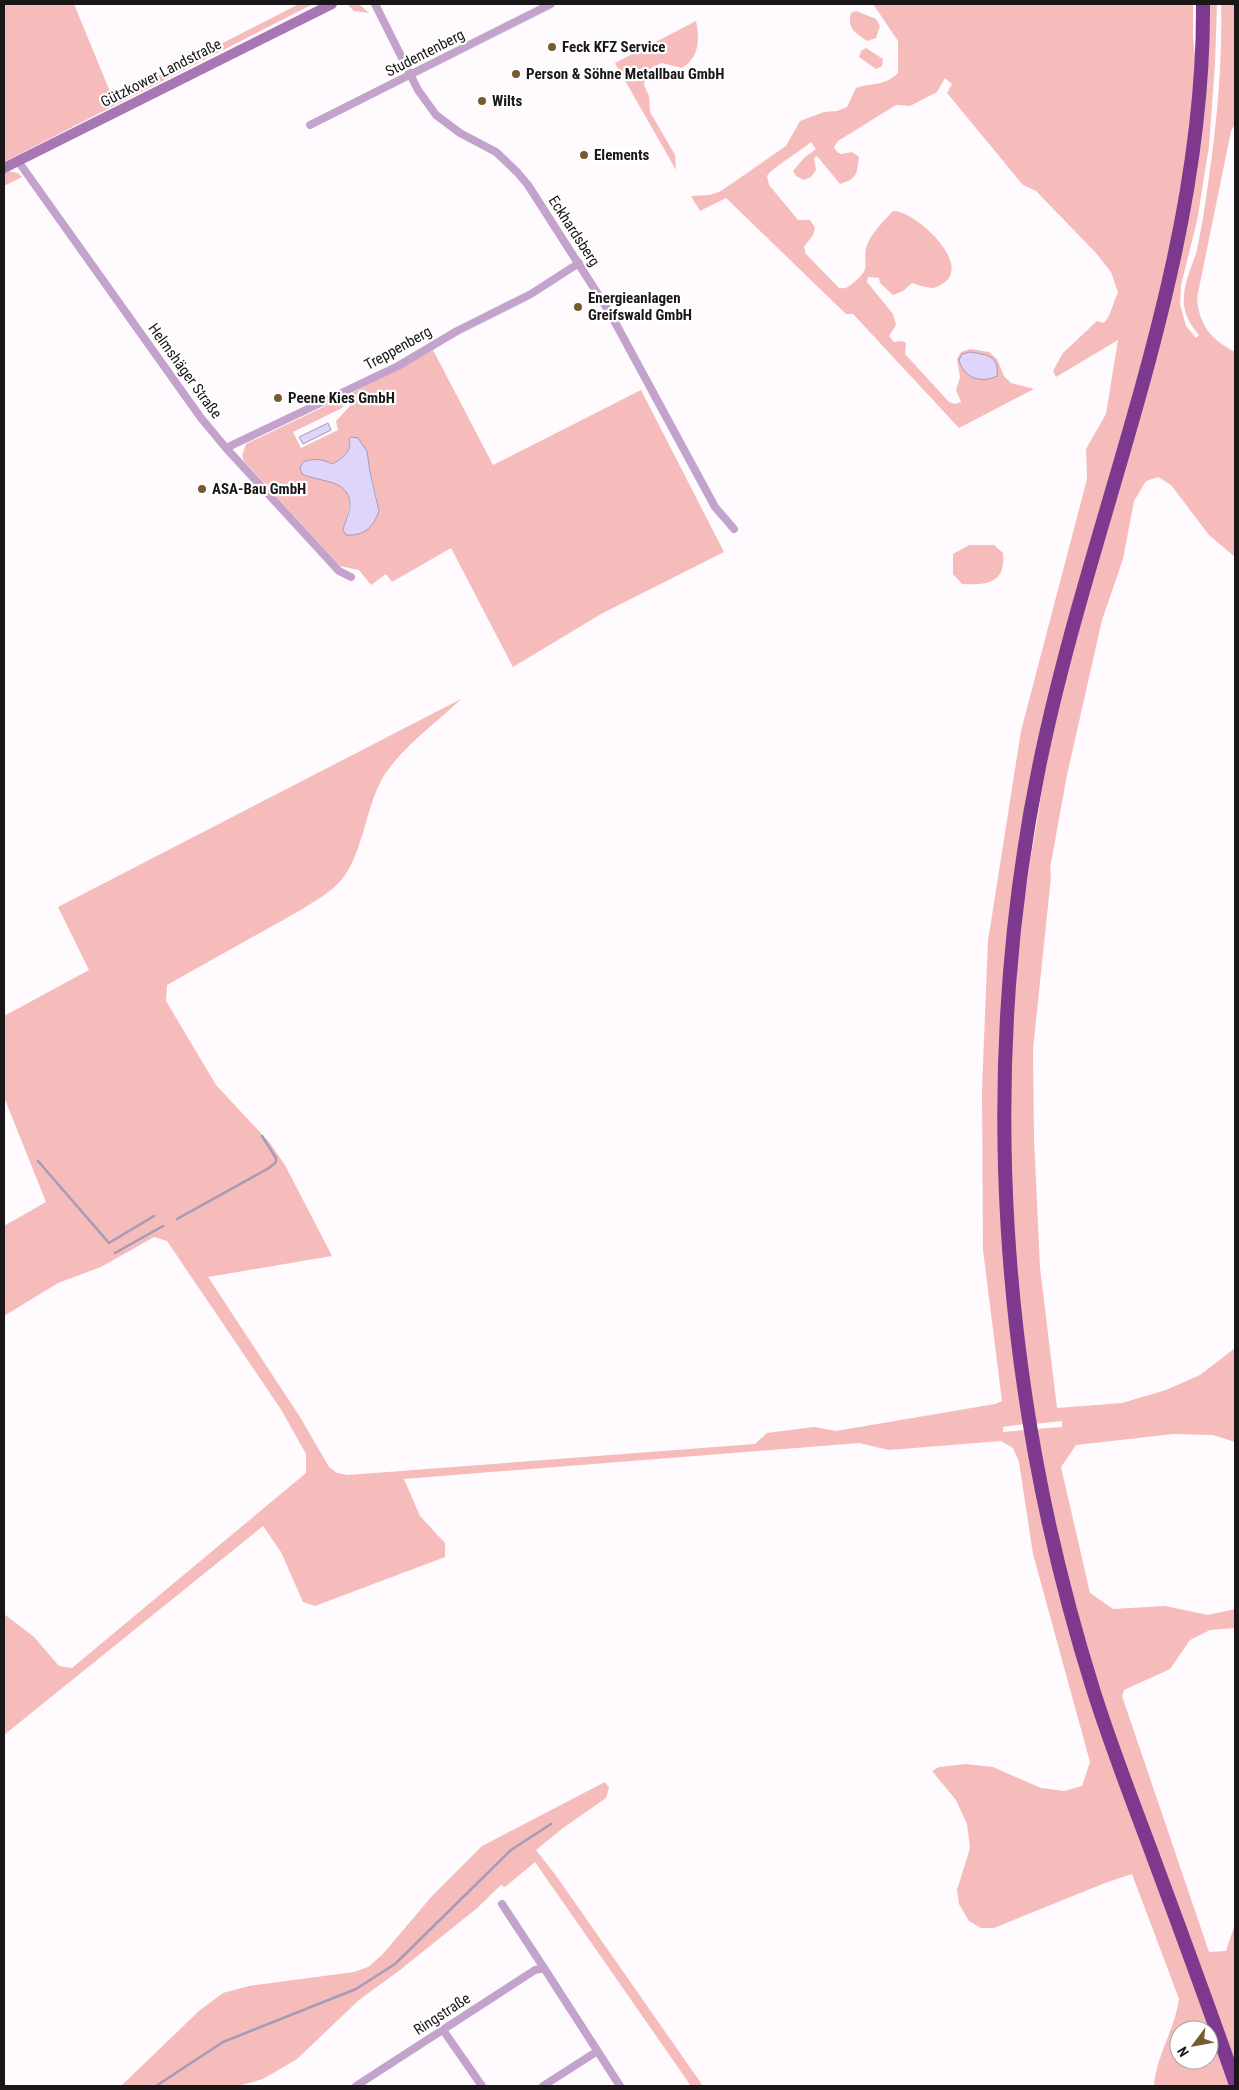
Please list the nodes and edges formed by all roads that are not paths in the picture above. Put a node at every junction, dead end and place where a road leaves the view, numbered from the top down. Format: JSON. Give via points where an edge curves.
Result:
{"nodes":[{"id":1,"x":332,"y":4,"type":"edge"},
{"id":2,"x":375,"y":4,"type":"edge"},
{"id":3,"x":551,"y":4,"type":"edge"},
{"id":4,"x":1203,"y":4,"type":"edge"},
{"id":5,"x":411,"y":75,"type":"junction"},
{"id":6,"x":310,"y":125,"type":"dead end"},
{"id":7,"x":18,"y":161,"type":"junction"},
{"id":8,"x":4,"y":168,"type":"edge"},
{"id":9,"x":579,"y":263,"type":"junction"},
{"id":10,"x":226,"y":448,"type":"junction"},
{"id":11,"x":734,"y":529,"type":"dead end"},
{"id":12,"x":351,"y":577,"type":"dead end"},
{"id":13,"x":502,"y":1904,"type":"dead end"},
{"id":14,"x":544,"y":1968,"type":"junction"},
{"id":15,"x":444,"y":2030,"type":"junction"},
{"id":16,"x":596,"y":2052,"type":"junction"},
{"id":17,"x":1235,"y":2082,"type":"edge"},
{"id":18,"x":356,"y":2086,"type":"edge"},
{"id":19,"x":482,"y":2086,"type":"edge"},
{"id":20,"x":544,"y":2086,"type":"edge"},
{"id":21,"x":620,"y":2086,"type":"edge"}],
"edges":[{"from":1,"to":7,"type":"main road","name":"Gützkower Landstraße"},
{"from":2,"to":5,"type":"street","name":"Eckhardsberg"},
{"from":3,"to":5,"type":"street","name":"Studentenberg"},
{"from":4,"to":17,"type":"highway","via":[[1201,83],[1190,179],[1179,238],[1159,323],[1068,643],[1030,815],[1009,992],[1005,1168],[1010,1264],[1021,1368],[1037,1468],[1060,1572],[1094,1692]]},
{"from":5,"to":6,"type":"street","name":"Studentenberg"},
{"from":5,"to":9,"type":"street","name":"Eckhardsberg","via":[[436,115],[455,130],[496,152],[517,172]]},
{"from":7,"to":8,"type":"main road","name":"Gützkower Landstraße"},
{"from":7,"to":10,"type":"street","name":"Helmshäger Straße","via":[[200,418]]},
{"from":9,"to":10,"type":"street","name":"Treppenberg","via":[[531,294],[457,331],[398,366]]},
{"from":9,"to":11,"type":"street","name":"Eckhardsberg","via":[[633,354],[715,507]]},
{"from":10,"to":12,"type":"street","name":"Helmshäger Straße","via":[[339,570]]},
{"from":13,"to":14,"type":"street"},
{"from":14,"to":15,"type":"street","name":"Ringstraße","via":[[535,1970]]},
{"from":14,"to":16,"type":"street"},
{"from":15,"to":18,"type":"street","name":"Ringstraße"},
{"from":15,"to":19,"type":"street"},
{"from":16,"to":20,"type":"street"},
{"from":16,"to":21,"type":"street"}]}
